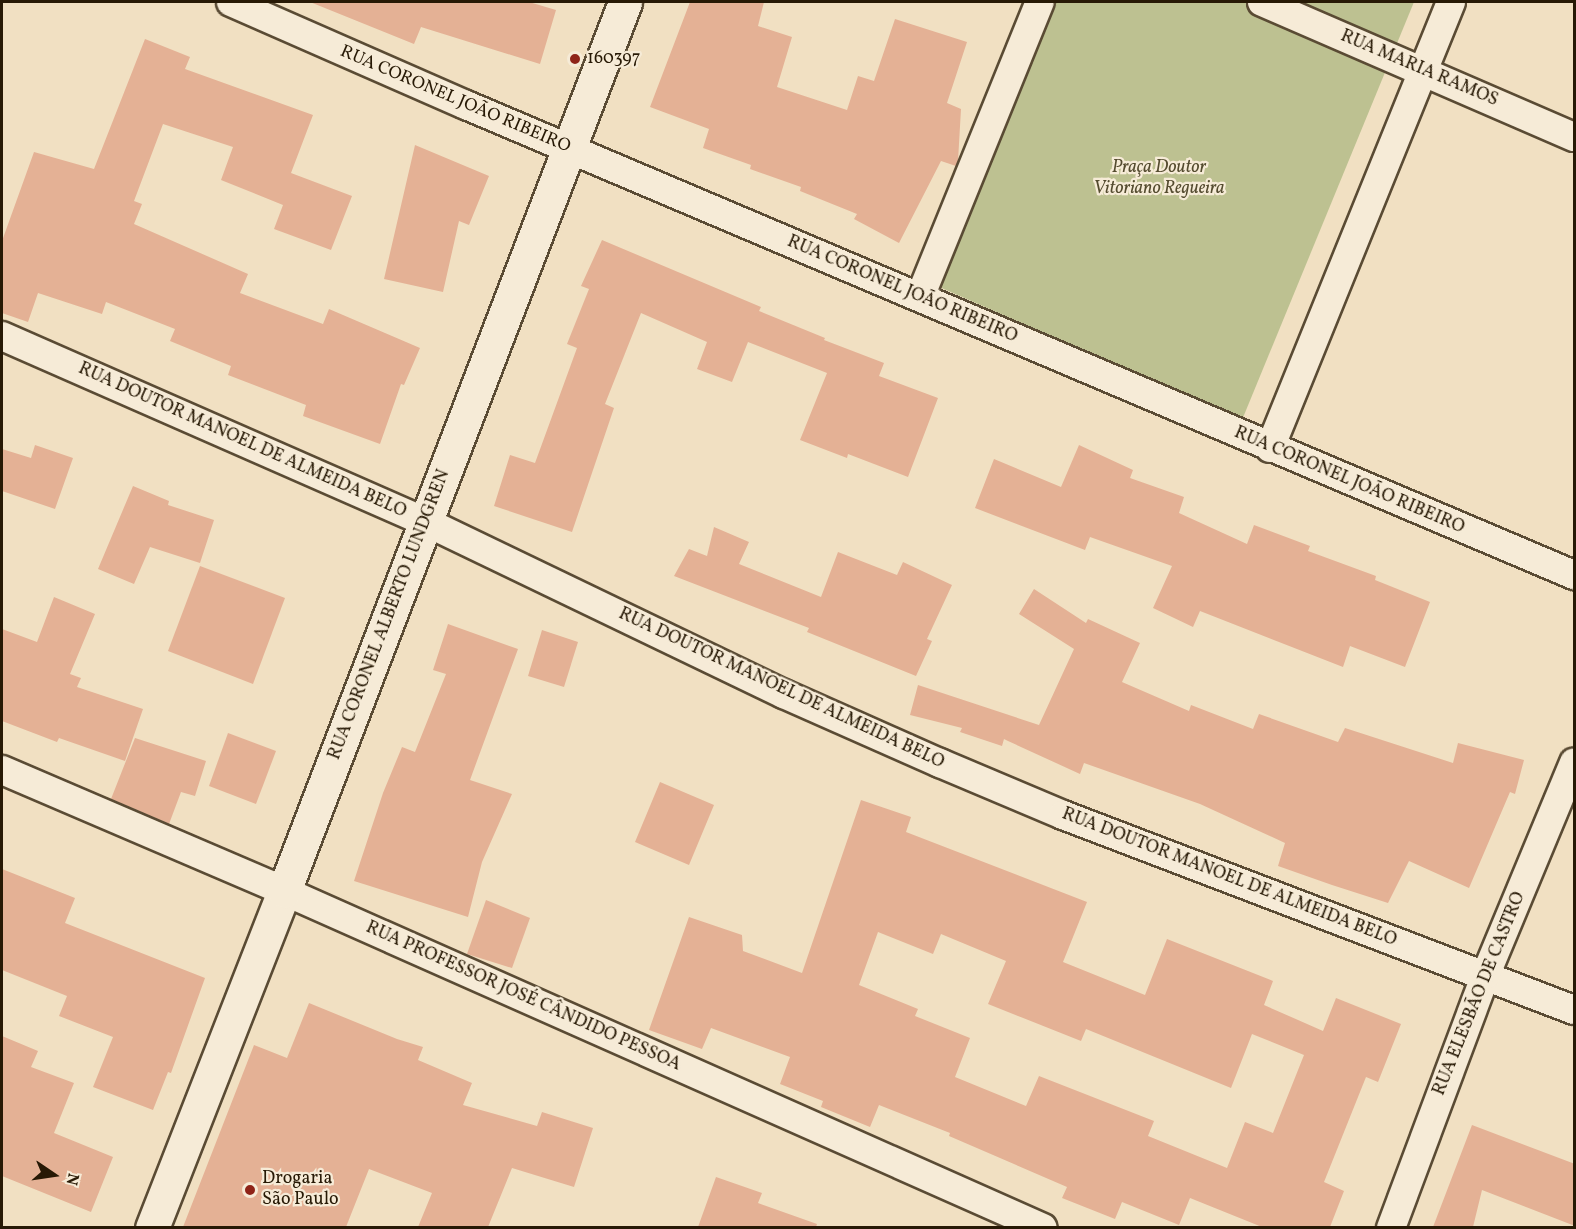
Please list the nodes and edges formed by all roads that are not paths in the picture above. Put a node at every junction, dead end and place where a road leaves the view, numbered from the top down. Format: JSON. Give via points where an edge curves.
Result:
{"nodes":[{"id":1,"x":231,"y":2,"type":"edge"},
{"id":2,"x":625,"y":2,"type":"edge"},
{"id":3,"x":1041,"y":2,"type":"edge"},
{"id":4,"x":1262,"y":2,"type":"edge"},
{"id":5,"x":1451,"y":2,"type":"edge"},
{"id":6,"x":1424,"y":70,"type":"junction"},
{"id":7,"x":1575,"y":137,"type":"edge"},
{"id":8,"x":567,"y":148,"type":"junction"},
{"id":9,"x":920,"y":297,"type":"junction"},
{"id":10,"x":2,"y":336,"type":"edge"},
{"id":11,"x":1270,"y":448,"type":"junction"},
{"id":12,"x":426,"y":522,"type":"junction"},
{"id":13,"x":1575,"y":575,"type":"edge"},
{"id":14,"x":1575,"y":763,"type":"edge"},
{"id":15,"x":2,"y":770,"type":"edge"},
{"id":16,"x":284,"y":891,"type":"junction"},
{"id":17,"x":1486,"y":974,"type":"junction"},
{"id":18,"x":1575,"y":1010,"type":"edge"},
{"id":19,"x":152,"y":1227,"type":"edge"},
{"id":20,"x":1043,"y":1227,"type":"edge"},
{"id":21,"x":1391,"y":1227,"type":"edge"}],
"edges":[{"from":1,"to":8,"type":"street","name":"RUA CORONEL JOÃO RIBEIRO"},
{"from":2,"to":8,"type":"street","name":"RUA CORONEL ALBERTO LUNDGREN"},
{"from":3,"to":9,"type":"street"},
{"from":4,"to":6,"type":"street","name":"RUA MARIA RAMOS"},
{"from":5,"to":6,"type":"street"},
{"from":6,"to":7,"type":"street","name":"RUA MARIA RAMOS"},
{"from":6,"to":11,"type":"street"},
{"from":8,"to":9,"type":"street","name":"RUA CORONEL JOÃO RIBEIRO"},
{"from":8,"to":12,"type":"street","name":"RUA CORONEL ALBERTO LUNDGREN"},
{"from":9,"to":11,"type":"street","name":"RUA CORONEL JOÃO RIBEIRO"},
{"from":10,"to":12,"type":"street","name":"RUA DOUTOR MANOEL DE ALMEIDA BELO"},
{"from":11,"to":13,"type":"street","name":"RUA CORONEL JOÃO RIBEIRO"},
{"from":12,"to":16,"type":"street","name":"RUA CORONEL ALBERTO LUNDGREN"},
{"from":12,"to":17,"type":"street","name":"RUA DOUTOR MANOEL DE ALMEIDA BELO","via":[[784,694],[940,763],[1279,899]]},
{"from":14,"to":17,"type":"street","name":"RUA ELESBÃO DE CASTRO"},
{"from":15,"to":16,"type":"street","name":"RUA PROFESSOR JOSÉ CÂNDIDO PESSOA"},
{"from":16,"to":19,"type":"street","name":"RUA CORONEL ALBERTO LUNDGREN"},
{"from":16,"to":20,"type":"street","name":"RUA PROFESSOR JOSÉ CÂNDIDO PESSOA"},
{"from":17,"to":18,"type":"street","name":"RUA DOUTOR MANOEL DE ALMEIDA BELO"},
{"from":17,"to":21,"type":"street","name":"RUA ELESBÃO DE CASTRO"}]}
